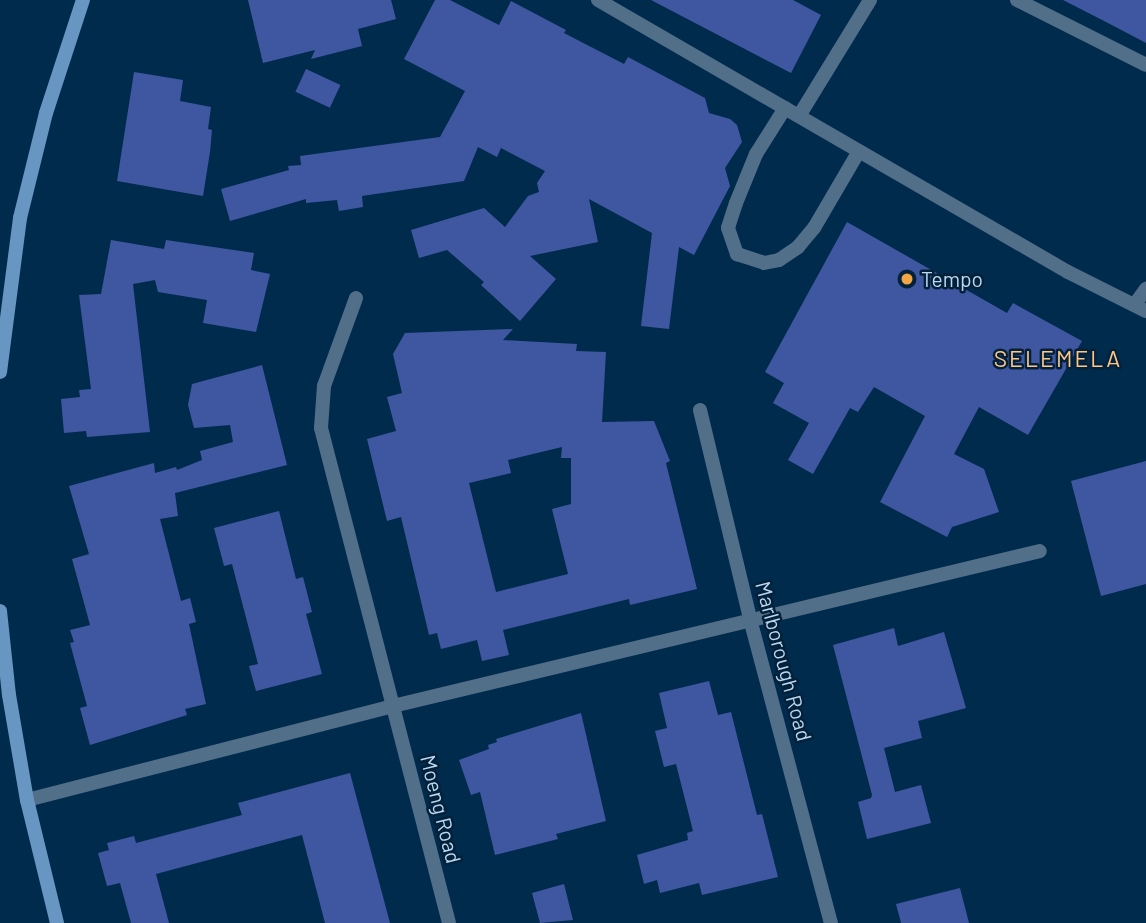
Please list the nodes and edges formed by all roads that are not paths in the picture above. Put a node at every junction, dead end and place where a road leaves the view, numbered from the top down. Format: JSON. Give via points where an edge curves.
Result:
{"nodes":[{"id":1,"x":83,"y":0,"type":"edge"},
{"id":2,"x":598,"y":0,"type":"edge"},
{"id":3,"x":870,"y":0,"type":"edge"},
{"id":4,"x":1017,"y":0,"type":"edge"},
{"id":5,"x":1146,"y":65,"type":"edge"},
{"id":6,"x":785,"y":108,"type":"junction"},
{"id":7,"x":799,"y":116,"type":"junction"},
{"id":8,"x":859,"y":151,"type":"junction"},
{"id":9,"x":1146,"y":289,"type":"edge"},
{"id":10,"x":356,"y":298,"type":"dead end"},
{"id":11,"x":1140,"y":307,"type":"edge"},
{"id":12,"x":0,"y":372,"type":"edge"},
{"id":13,"x":700,"y":410,"type":"dead end"},
{"id":14,"x":1040,"y":551,"type":"dead end"},
{"id":15,"x":0,"y":611,"type":"edge"},
{"id":16,"x":750,"y":618,"type":"junction"},
{"id":17,"x":4,"y":694,"type":"edge"},
{"id":18,"x":393,"y":706,"type":"junction"},
{"id":19,"x":27,"y":800,"type":"junction"},
{"id":20,"x":57,"y":923,"type":"edge"},
{"id":21,"x":449,"y":923,"type":"edge"},
{"id":22,"x":831,"y":923,"type":"edge"}],
"edges":[{"from":1,"to":12,"type":"street","via":[[46,113],[20,218]]},
{"from":2,"to":6,"type":"street"},
{"from":3,"to":7,"type":"street"},
{"from":4,"to":5,"type":"street"},
{"from":6,"to":7,"type":"street"},
{"from":6,"to":8,"type":"street","via":[[756,154],[736,202],[728,228],[737,254],[764,263],[779,260],[798,247]]},
{"from":7,"to":8,"type":"street"},
{"from":8,"to":11,"type":"street","via":[[1068,272]]},
{"from":9,"to":11,"type":"street"},
{"from":10,"to":18,"type":"street","name":"Moeng Road","via":[[324,386],[321,428]]},
{"from":13,"to":16,"type":"street","name":"Marlborough Road"},
{"from":14,"to":16,"type":"street"},
{"from":15,"to":17,"type":"street"},
{"from":16,"to":18,"type":"street"},
{"from":16,"to":22,"type":"street","name":"Marlborough Road"},
{"from":17,"to":19,"type":"street"},
{"from":18,"to":19,"type":"street"},
{"from":18,"to":21,"type":"street","name":"Moeng Road"},
{"from":19,"to":20,"type":"street"}]}
